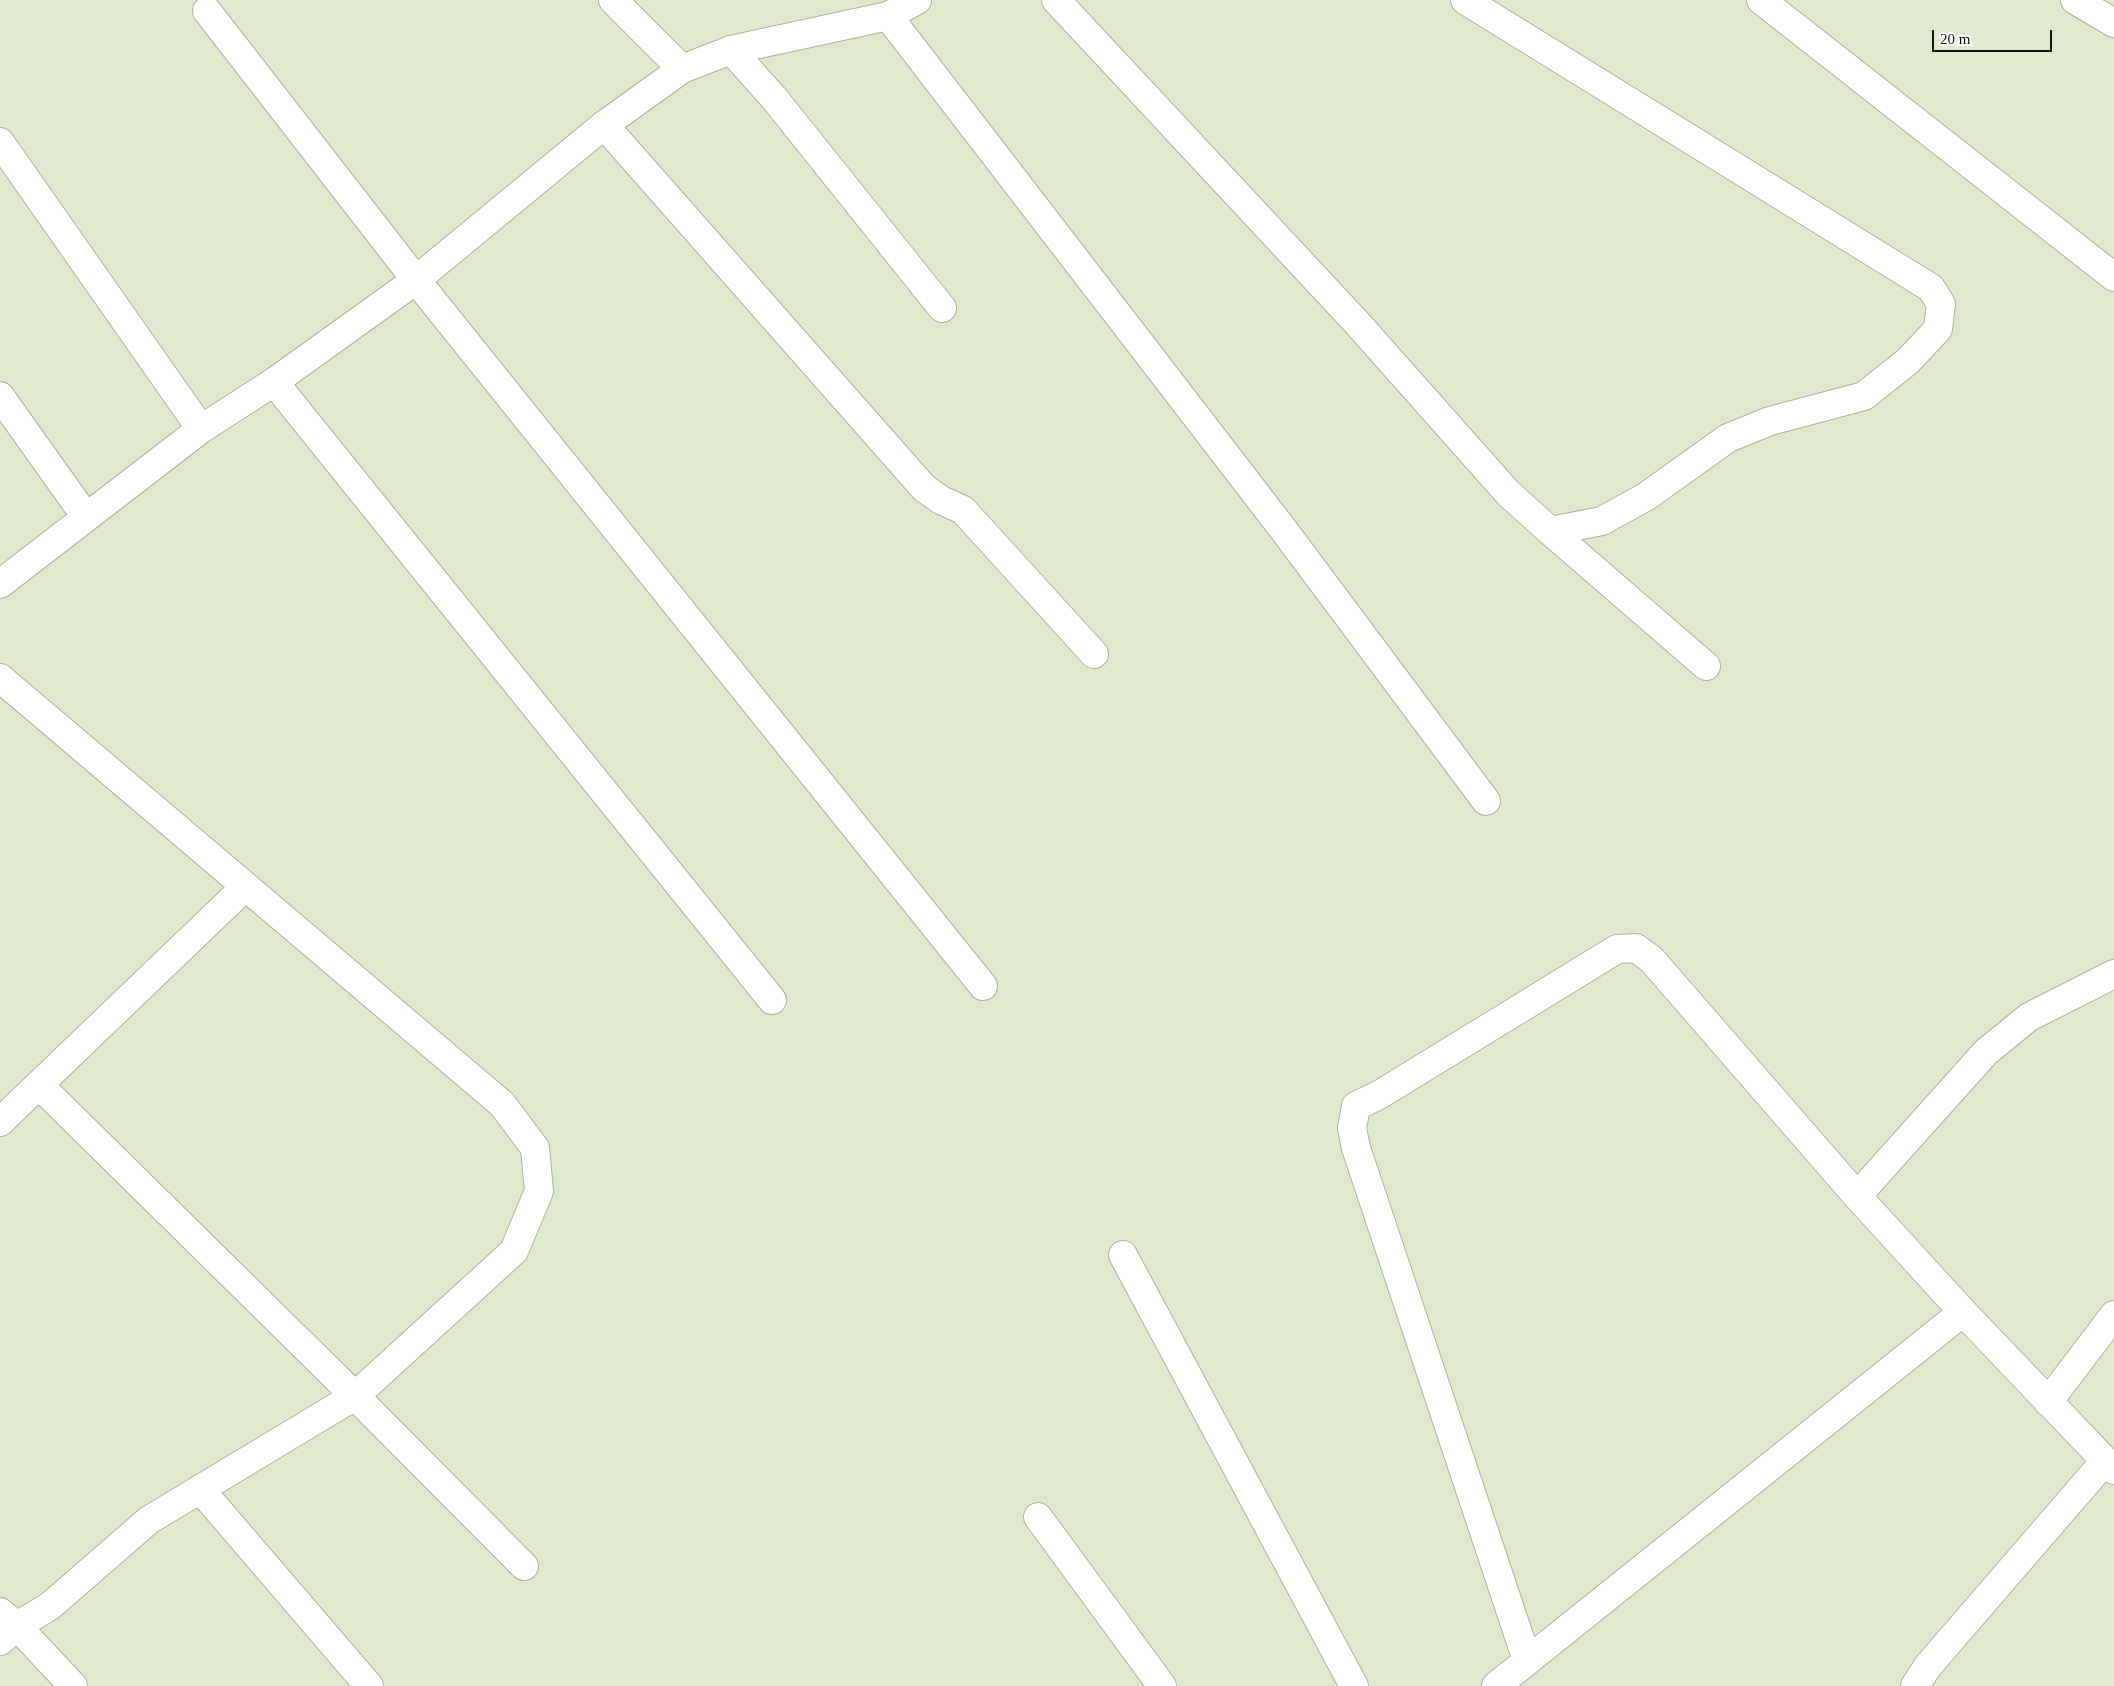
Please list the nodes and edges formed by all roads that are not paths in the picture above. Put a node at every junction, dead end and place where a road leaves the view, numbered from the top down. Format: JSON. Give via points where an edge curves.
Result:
{"nodes":[{"id":1,"x":613,"y":0,"type":"edge"},
{"id":2,"x":917,"y":0,"type":"edge"},
{"id":3,"x":1056,"y":0,"type":"edge"},
{"id":4,"x":1465,"y":0,"type":"edge"},
{"id":5,"x":1762,"y":0,"type":"edge"},
{"id":6,"x":2074,"y":0,"type":"edge"},
{"id":7,"x":207,"y":11,"type":"dead end"},
{"id":8,"x":888,"y":16,"type":"junction"},
{"id":9,"x":2114,"y":23,"type":"edge"},
{"id":10,"x":731,"y":50,"type":"junction"},
{"id":11,"x":682,"y":69,"type":"junction"},
{"id":12,"x":604,"y":125,"type":"junction"},
{"id":13,"x":0,"y":142,"type":"edge"},
{"id":14,"x":2114,"y":277,"type":"edge"},
{"id":15,"x":416,"y":280,"type":"junction"},
{"id":16,"x":942,"y":308,"type":"dead end"},
{"id":17,"x":274,"y":382,"type":"junction"},
{"id":18,"x":0,"y":396,"type":"edge"},
{"id":19,"x":201,"y":429,"type":"junction"},
{"id":20,"x":86,"y":517,"type":"junction"},
{"id":21,"x":1550,"y":531,"type":"junction"},
{"id":22,"x":0,"y":584,"type":"edge"},
{"id":23,"x":1094,"y":654,"type":"dead end"},
{"id":24,"x":1706,"y":666,"type":"dead end"},
{"id":25,"x":0,"y":678,"type":"edge"},
{"id":26,"x":1486,"y":801,"type":"dead end"},
{"id":27,"x":245,"y":887,"type":"junction"},
{"id":28,"x":2114,"y":974,"type":"edge"},
{"id":29,"x":983,"y":986,"type":"dead end"},
{"id":30,"x":772,"y":1000,"type":"dead end"},
{"id":31,"x":39,"y":1085,"type":"junction"},
{"id":32,"x":0,"y":1122,"type":"edge"},
{"id":33,"x":1856,"y":1196,"type":"junction"},
{"id":34,"x":1122,"y":1255,"type":"dead end"},
{"id":35,"x":1962,"y":1312,"type":"junction"},
{"id":36,"x":2114,"y":1315,"type":"edge"},
{"id":37,"x":355,"y":1396,"type":"junction"},
{"id":38,"x":2048,"y":1402,"type":"junction"},
{"id":39,"x":2110,"y":1466,"type":"edge"},
{"id":40,"x":200,"y":1489,"type":"junction"},
{"id":41,"x":1038,"y":1517,"type":"dead end"},
{"id":42,"x":524,"y":1566,"type":"dead end"},
{"id":43,"x":6,"y":1626,"type":"edge"},
{"id":44,"x":1527,"y":1660,"type":"junction"},
{"id":45,"x":73,"y":1686,"type":"edge"},
{"id":46,"x":369,"y":1686,"type":"edge"},
{"id":47,"x":1162,"y":1686,"type":"edge"},
{"id":48,"x":1354,"y":1686,"type":"edge"},
{"id":49,"x":1496,"y":1686,"type":"edge"},
{"id":50,"x":1915,"y":1686,"type":"edge"}],
"edges":[{"from":1,"to":11,"type":"street"},
{"from":2,"to":8,"type":"street"},
{"from":3,"to":21,"type":"street","via":[[1358,324],[1508,493]]},
{"from":4,"to":21,"type":"street","via":[[1931,288],[1942,304],[1938,329],[1908,361],[1864,396],[1770,421],[1728,438],[1646,496],[1602,521]]},
{"from":5,"to":14,"type":"street"},
{"from":6,"to":9,"type":"street"},
{"from":7,"to":15,"type":"street"},
{"from":8,"to":10,"type":"street"},
{"from":8,"to":26,"type":"street","via":[[1286,533]]},
{"from":10,"to":11,"type":"street"},
{"from":10,"to":16,"type":"street","via":[[774,98]]},
{"from":11,"to":12,"type":"street"},
{"from":12,"to":15,"type":"street"},
{"from":12,"to":23,"type":"street","via":[[924,488],[963,510]]},
{"from":13,"to":19,"type":"street"},
{"from":15,"to":17,"type":"street"},
{"from":15,"to":29,"type":"street"},
{"from":17,"to":19,"type":"street"},
{"from":17,"to":30,"type":"street"},
{"from":18,"to":20,"type":"street"},
{"from":19,"to":20,"type":"street"},
{"from":20,"to":22,"type":"street"},
{"from":21,"to":24,"type":"street"},
{"from":25,"to":27,"type":"street"},
{"from":27,"to":31,"type":"street"},
{"from":27,"to":37,"type":"street","via":[[502,1104],[535,1148],[539,1190],[514,1251]]},
{"from":28,"to":33,"type":"street","via":[[2029,1017],[1986,1052]]},
{"from":31,"to":32,"type":"street"},
{"from":31,"to":37,"type":"street"},
{"from":33,"to":35,"type":"street"},
{"from":33,"to":44,"type":"street","via":[[1652,960],[1636,948],[1617,949],[1356,1106],[1352,1128],[1356,1148]]},
{"from":34,"to":48,"type":"street"},
{"from":35,"to":38,"type":"street"},
{"from":35,"to":44,"type":"street"},
{"from":36,"to":38,"type":"street"},
{"from":37,"to":40,"type":"street"},
{"from":37,"to":42,"type":"street"},
{"from":38,"to":39,"type":"street"},
{"from":39,"to":50,"type":"street","via":[[1928,1666]]},
{"from":40,"to":43,"type":"street","via":[[149,1520],[50,1606]]},
{"from":40,"to":46,"type":"street"},
{"from":41,"to":47,"type":"street"},
{"from":43,"to":45,"type":"street"},
{"from":44,"to":49,"type":"street"}]}
